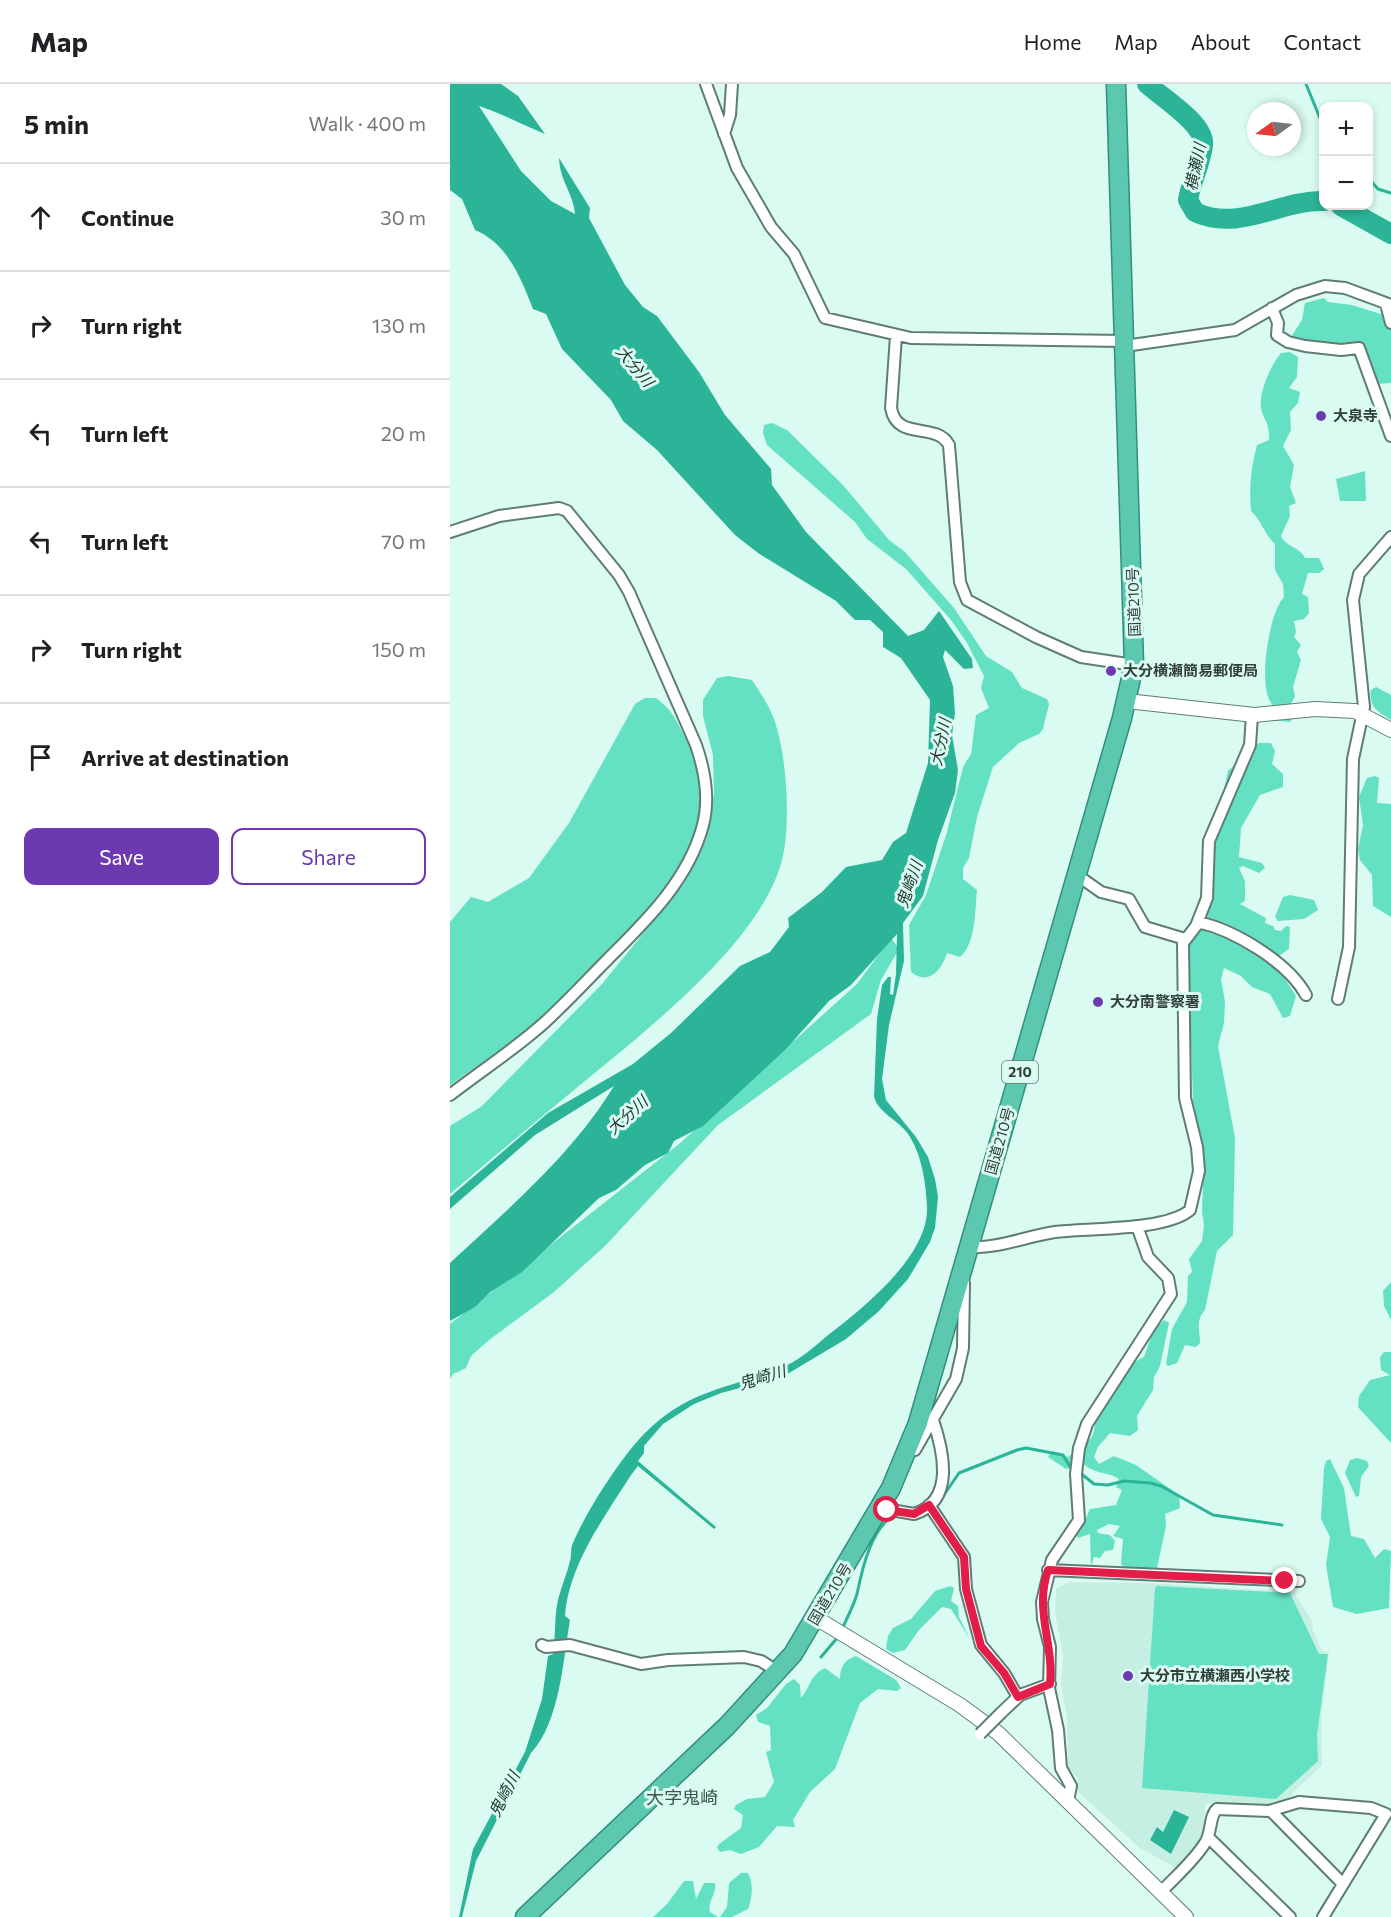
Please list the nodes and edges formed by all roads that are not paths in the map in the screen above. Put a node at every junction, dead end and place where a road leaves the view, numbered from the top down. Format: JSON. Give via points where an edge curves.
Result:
{"nodes":[{"id":1,"x":706,"y":84,"type":"edge"},
{"id":2,"x":732,"y":84,"type":"edge"},
{"id":3,"x":1116,"y":84,"type":"edge"},
{"id":4,"x":724,"y":134,"type":"junction"},
{"id":5,"x":1388,"y":304,"type":"edge"},
{"id":6,"x":1272,"y":309,"type":"junction"},
{"id":7,"x":1391,"y":322,"type":"edge"},
{"id":8,"x":896,"y":336,"type":"junction"},
{"id":9,"x":1125,"y":344,"type":"junction"},
{"id":10,"x":1391,"y":436,"type":"edge"},
{"id":11,"x":450,"y":532,"type":"edge"},
{"id":12,"x":1391,"y":537,"type":"edge"},
{"id":13,"x":1134,"y":665,"type":"junction"},
{"id":14,"x":1127,"y":701,"type":"junction"},
{"id":15,"x":1363,"y":714,"type":"junction"},
{"id":16,"x":1252,"y":715,"type":"junction"},
{"id":17,"x":1391,"y":730,"type":"edge"},
{"id":18,"x":1077,"y":875,"type":"junction"},
{"id":19,"x":1198,"y":922,"type":"junction"},
{"id":20,"x":1185,"y":939,"type":"junction"},
{"id":21,"x":1306,"y":995,"type":"dead end"},
{"id":22,"x":1338,"y":999,"type":"dead end"},
{"id":23,"x":450,"y":1095,"type":"edge"},
{"id":24,"x":1137,"y":1226,"type":"junction"},
{"id":25,"x":967,"y":1255,"type":"junction"},
{"id":26,"x":933,"y":1420,"type":"junction"},
{"id":27,"x":891,"y":1488,"type":"junction"},
{"id":28,"x":929,"y":1505,"type":"junction"},
{"id":29,"x":880,"y":1508,"type":"junction"},
{"id":30,"x":1048,"y":1570,"type":"junction"},
{"id":31,"x":1299,"y":1581,"type":"dead end"},
{"id":32,"x":816,"y":1618,"type":"junction"},
{"id":33,"x":544,"y":1646,"type":"dead end"},
{"id":34,"x":778,"y":1672,"type":"junction"},
{"id":35,"x":1050,"y":1684,"type":"junction"},
{"id":36,"x":1018,"y":1697,"type":"junction"},
{"id":37,"x":980,"y":1734,"type":"dead end"},
{"id":38,"x":1068,"y":1801,"type":"junction"},
{"id":39,"x":1270,"y":1811,"type":"junction"},
{"id":40,"x":1208,"y":1837,"type":"junction"},
{"id":41,"x":1343,"y":1884,"type":"junction"},
{"id":42,"x":1161,"y":1892,"type":"junction"},
{"id":43,"x":525,"y":1917,"type":"edge"},
{"id":44,"x":1186,"y":1917,"type":"edge"},
{"id":45,"x":1290,"y":1917,"type":"edge"},
{"id":46,"x":1323,"y":1917,"type":"edge"}],
"edges":[{"from":1,"to":4,"type":"street"},
{"from":2,"to":4,"type":"street"},
{"from":3,"to":9,"type":"highway","name":"国道210号","number":"210"},
{"from":4,"to":8,"type":"street","via":[[744,181],[771,227],[794,254],[822,315]]},
{"from":5,"to":6,"type":"street","via":[[1333,285],[1304,291]]},
{"from":5,"to":7,"type":"street"},
{"from":6,"to":9,"type":"street","via":[[1235,330]]},
{"from":6,"to":10,"type":"street","via":[[1278,323],[1277,335],[1285,341],[1341,350],[1359,348]]},
{"from":8,"to":9,"type":"street"},
{"from":8,"to":13,"type":"street","via":[[891,408],[894,420],[943,438],[949,445],[960,582],[967,600],[1080,657]]},
{"from":9,"to":13,"type":"highway","name":"国道210号","number":"210"},
{"from":11,"to":23,"type":"street","via":[[499,516],[559,507],[567,511],[629,592],[696,745],[704,768],[706,802],[694,851],[649,918],[544,1023]]},
{"from":12,"to":15,"type":"street","via":[[1361,571],[1355,587],[1353,614]]},
{"from":13,"to":14,"type":"highway","name":"国道210号","number":"210"},
{"from":14,"to":16,"type":"street"},
{"from":14,"to":18,"type":"highway","name":"国道210号","number":"210"},
{"from":15,"to":16,"type":"street","via":[[1316,710]]},
{"from":15,"to":17,"type":"street"},
{"from":15,"to":22,"type":"street","via":[[1353,759],[1349,947]]},
{"from":16,"to":19,"type":"street","via":[[1250,745],[1209,841],[1209,891]]},
{"from":18,"to":20,"type":"street","via":[[1101,892],[1132,900],[1145,927]]},
{"from":18,"to":25,"type":"highway","name":"国道210号","number":"210"},
{"from":19,"to":20,"type":"street"},
{"from":19,"to":21,"type":"street","via":[[1223,930],[1281,966]]},
{"from":20,"to":24,"type":"street","via":[[1185,1098],[1198,1154],[1198,1180],[1189,1212]]},
{"from":24,"to":25,"type":"street","via":[[1055,1232]]},
{"from":24,"to":30,"type":"street","via":[[1147,1254],[1168,1278],[1171,1294],[1087,1424],[1076,1474],[1079,1520]]},
{"from":25,"to":26,"type":"street","via":[[962,1356],[953,1386]]},
{"from":25,"to":27,"type":"highway","name":"国道210号","number":"210","via":[[918,1423]]},
{"from":26,"to":27,"type":"street"},
{"from":26,"to":28,"type":"street","via":[[945,1469],[942,1484]]},
{"from":27,"to":29,"type":"highway","name":"国道210号","number":"210"},
{"from":28,"to":29,"type":"street","via":[[914,1514]]},
{"from":28,"to":36,"type":"street","via":[[964,1557],[966,1589],[981,1646]]},
{"from":29,"to":32,"type":"highway","name":"国道210号","number":"210"},
{"from":30,"to":31,"type":"street"},
{"from":30,"to":35,"type":"street","via":[[1042,1611],[1050,1647]]},
{"from":32,"to":34,"type":"highway","name":"国道210号","number":"210"},
{"from":32,"to":38,"type":"street","via":[[976,1716],[1014,1747]]},
{"from":33,"to":34,"type":"street","via":[[568,1644],[641,1664],[744,1657],[761,1661]]},
{"from":34,"to":43,"type":"highway","name":"国道210号","number":"210","via":[[727,1726]]},
{"from":35,"to":36,"type":"street"},
{"from":35,"to":38,"type":"street","via":[[1061,1768],[1071,1786]]},
{"from":36,"to":37,"type":"street","bridge":true},
{"from":38,"to":42,"type":"street"},
{"from":39,"to":40,"type":"street","via":[[1217,1809]]},
{"from":39,"to":41,"type":"street"},
{"from":39,"to":41,"type":"street","via":[[1299,1802],[1371,1808],[1386,1814]]},
{"from":40,"to":42,"type":"street"},
{"from":40,"to":45,"type":"street"},
{"from":41,"to":46,"type":"street"},
{"from":42,"to":44,"type":"street"}]}
